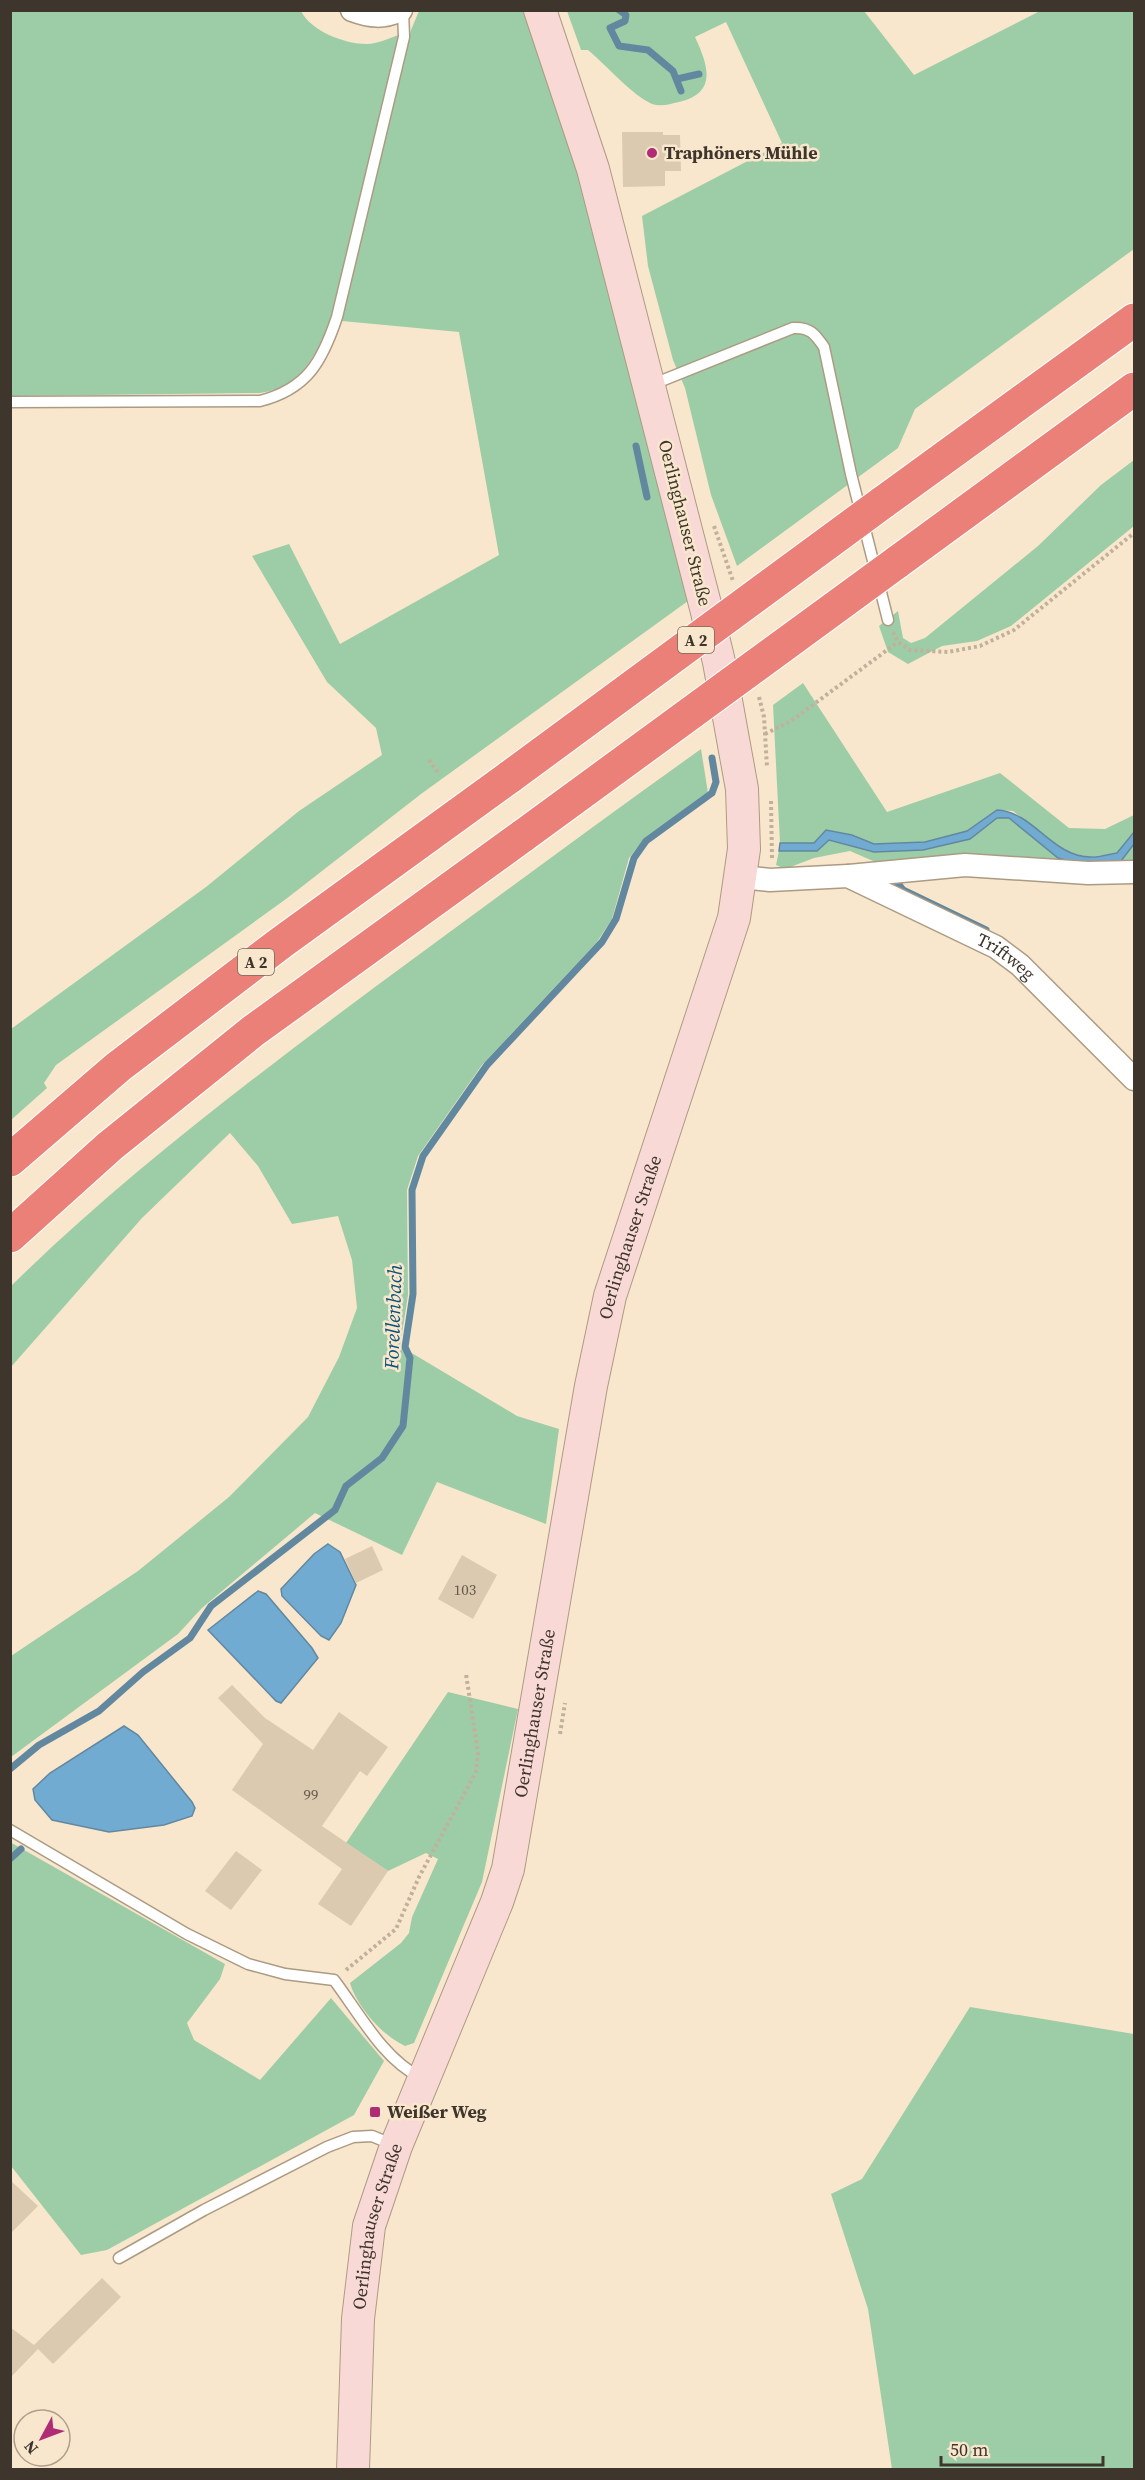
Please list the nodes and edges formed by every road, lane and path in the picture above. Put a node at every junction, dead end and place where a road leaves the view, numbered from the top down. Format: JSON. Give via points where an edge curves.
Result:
{"nodes":[{"id":1,"x":352,"y":10,"type":"edge"},
{"id":2,"x":402,"y":10,"type":"edge"},
{"id":3,"x":540,"y":10,"type":"edge"},
{"id":4,"x":1134,"y":320,"type":"edge"},
{"id":5,"x":650,"y":385,"type":"junction"},
{"id":6,"x":1134,"y":389,"type":"edge"},
{"id":7,"x":10,"y":402,"type":"edge"},
{"id":8,"x":1134,"y":533,"type":"edge"},
{"id":9,"x":888,"y":620,"type":"joint"},
{"id":10,"x":898,"y":642,"type":"junction"},
{"id":11,"x":765,"y":735,"type":"dead end"},
{"id":12,"x":429,"y":760,"type":"dead end"},
{"id":13,"x":440,"y":775,"type":"dead end"},
{"id":14,"x":1134,"y":872,"type":"edge"},
{"id":15,"x":848,"y":876,"type":"junction"},
{"id":16,"x":742,"y":877,"type":"junction"},
{"id":17,"x":1134,"y":1079,"type":"edge"},
{"id":18,"x":10,"y":1160,"type":"edge"},
{"id":19,"x":10,"y":1236,"type":"edge"},
{"id":20,"x":466,"y":1674,"type":"dead end"},
{"id":21,"x":10,"y":1830,"type":"edge"},
{"id":22,"x":334,"y":1980,"type":"junction"},
{"id":23,"x":423,"y":2079,"type":"junction"},
{"id":24,"x":396,"y":2146,"type":"junction"},
{"id":25,"x":119,"y":2258,"type":"dead end"},
{"id":26,"x":353,"y":2469,"type":"edge"}],
"edges":[{"from":1,"to":2,"type":"street","via":[[378,17]]},
{"from":2,"to":7,"type":"lane","via":[[404,37],[337,317],[327,347],[300,384],[282,395],[260,401]]},
{"from":3,"to":5,"type":"main road","name":"Oerlinghauser Straße","via":[[593,169]]},
{"from":4,"to":18,"type":"highway","number":"A 2","bridge":true,"via":[[282,942],[118,1067]]},
{"from":5,"to":9,"type":"lane","via":[[793,328],[814,332],[824,347]]},
{"from":5,"to":16,"type":"main road","name":"Oerlinghauser Straße","via":[[733,731],[742,789]]},
{"from":6,"to":19,"type":"highway","bridge":true,"via":[[253,1031],[110,1146]]},
{"from":8,"to":10,"type":"path","via":[[1014,630],[980,646],[948,652],[910,650]]},
{"from":9,"to":10,"type":"path"},
{"from":10,"to":11,"type":"path","via":[[791,721]]},
{"from":12,"to":13,"type":"path"},
{"from":14,"to":15,"type":"street","name":"Triftweg","via":[[965,865]]},
{"from":15,"to":16,"type":"street","name":"Triftweg","via":[[770,880]]},
{"from":15,"to":17,"type":"street","name":"Triftweg","via":[[996,947],[1020,965]]},
{"from":16,"to":23,"type":"main road","name":"Oerlinghauser Straße","via":[[716,977],[610,1296],[508,1869]]},
{"from":20,"to":22,"type":"path","via":[[478,1753],[476,1772],[419,1877],[396,1929]]},
{"from":21,"to":22,"type":"lane","via":[[187,1934],[248,1964],[285,1974]]},
{"from":22,"to":23,"type":"lane","via":[[392,2057]]},
{"from":23,"to":24,"type":"main road","name":"Oerlinghauser Straße"},
{"from":24,"to":25,"type":"lane","via":[[372,2136],[353,2137],[204,2210]]},
{"from":24,"to":26,"type":"main road","name":"Oerlinghauser Straße","via":[[369,2226],[363,2269]]}]}
